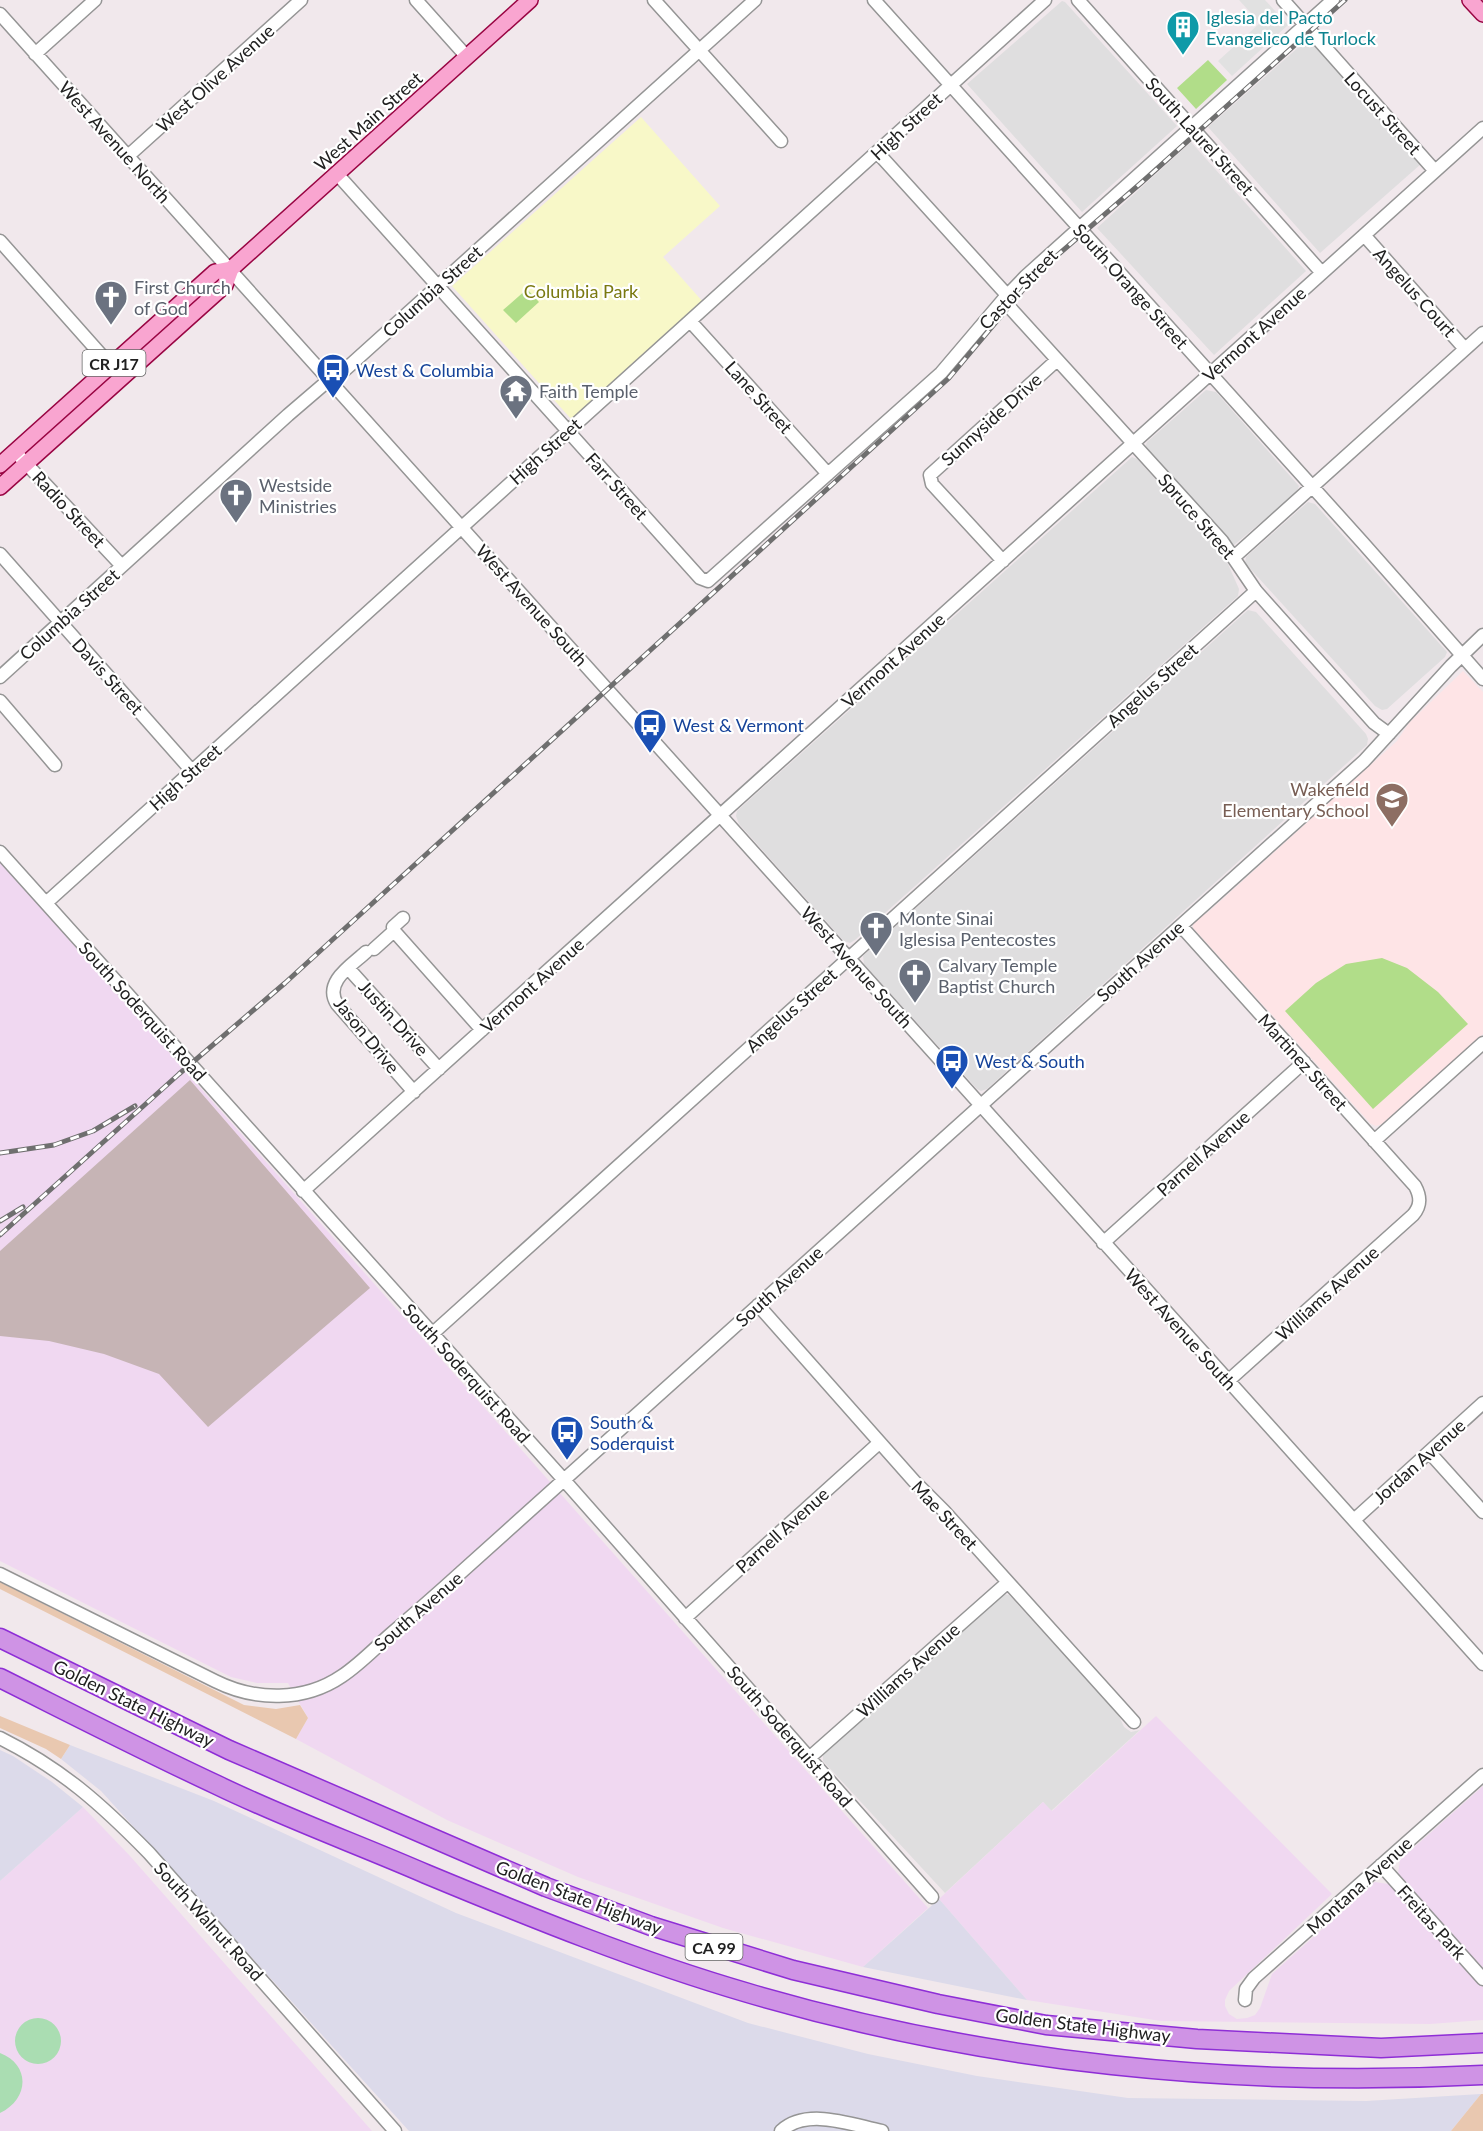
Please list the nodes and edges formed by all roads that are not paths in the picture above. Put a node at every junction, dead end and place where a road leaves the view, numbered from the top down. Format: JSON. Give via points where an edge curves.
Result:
{"nodes":[{"id":1,"x":95,"y":0,"type":"edge"},
{"id":2,"x":301,"y":0,"type":"edge"},
{"id":3,"x":416,"y":0,"type":"edge"},
{"id":4,"x":530,"y":0,"type":"edge"},
{"id":5,"x":654,"y":0,"type":"edge"},
{"id":6,"x":755,"y":0,"type":"edge"},
{"id":7,"x":874,"y":0,"type":"edge"},
{"id":8,"x":1045,"y":0,"type":"edge"},
{"id":9,"x":1078,"y":0,"type":"edge"},
{"id":10,"x":1283,"y":0,"type":"edge"},
{"id":11,"x":1333,"y":0,"type":"edge"},
{"id":12,"x":0,"y":14,"type":"edge"},
{"id":13,"x":1305,"y":25,"type":"junction"},
{"id":14,"x":700,"y":50,"type":"junction"},
{"id":15,"x":35,"y":54,"type":"junction"},
{"id":16,"x":467,"y":57,"type":"junction"},
{"id":17,"x":950,"y":85,"type":"junction"},
{"id":18,"x":1192,"y":127,"type":"junction"},
{"id":19,"x":1483,"y":128,"type":"edge"},
{"id":20,"x":781,"y":141,"type":"dead end"},
{"id":21,"x":877,"y":152,"type":"junction"},
{"id":22,"x":128,"y":156,"type":"junction"},
{"id":23,"x":1435,"y":171,"type":"junction"},
{"id":24,"x":338,"y":174,"type":"junction"},
{"id":25,"x":1079,"y":228,"type":"junction"},
{"id":26,"x":1364,"y":235,"type":"junction"},
{"id":27,"x":0,"y":241,"type":"edge"},
{"id":28,"x":231,"y":269,"type":"junction"},
{"id":29,"x":1322,"y":273,"type":"junction"},
{"id":30,"x":438,"y":286,"type":"junction"},
{"id":31,"x":1005,"y":298,"type":"junction"},
{"id":32,"x":690,"y":321,"type":"junction"},
{"id":33,"x":1483,"y":333,"type":"edge"},
{"id":34,"x":1466,"y":349,"type":"junction"},
{"id":35,"x":1057,"y":360,"type":"junction"},
{"id":36,"x":111,"y":366,"type":"junction"},
{"id":37,"x":1211,"y":374,"type":"junction"},
{"id":38,"x":331,"y":381,"type":"junction"},
{"id":39,"x":567,"y":431,"type":"junction"},
{"id":40,"x":1133,"y":444,"type":"junction"},
{"id":41,"x":21,"y":457,"type":"junction"},
{"id":42,"x":0,"y":465,"type":"edge"},
{"id":43,"x":828,"y":474,"type":"junction"},
{"id":44,"x":0,"y":487,"type":"edge"},
{"id":45,"x":1313,"y":487,"type":"junction"},
{"id":46,"x":461,"y":526,"type":"junction"},
{"id":47,"x":0,"y":554,"type":"edge"},
{"id":48,"x":1234,"y":558,"type":"junction"},
{"id":49,"x":1003,"y":561,"type":"junction"},
{"id":50,"x":122,"y":566,"type":"junction"},
{"id":51,"x":705,"y":582,"type":"joint"},
{"id":52,"x":1256,"y":591,"type":"junction"},
{"id":53,"x":60,"y":622,"type":"junction"},
{"id":54,"x":1483,"y":635,"type":"edge"},
{"id":55,"x":1462,"y":655,"type":"junction"},
{"id":56,"x":0,"y":676,"type":"edge"},
{"id":57,"x":1483,"y":679,"type":"edge"},
{"id":58,"x":0,"y":701,"type":"edge"},
{"id":59,"x":1389,"y":734,"type":"junction"},
{"id":60,"x":54,"y":765,"type":"dead end"},
{"id":61,"x":192,"y":771,"type":"junction"},
{"id":62,"x":720,"y":815,"type":"junction"},
{"id":63,"x":0,"y":852,"type":"edge"},
{"id":64,"x":46,"y":903,"type":"junction"},
{"id":65,"x":403,"y":918,"type":"dead end"},
{"id":66,"x":1181,"y":926,"type":"junction"},
{"id":67,"x":394,"y":931,"type":"junction"},
{"id":68,"x":848,"y":958,"type":"junction"},
{"id":69,"x":348,"y":968,"type":"junction"},
{"id":70,"x":482,"y":1030,"type":"junction"},
{"id":71,"x":1481,"y":1049,"type":"edge"},
{"id":72,"x":1304,"y":1062,"type":"junction"},
{"id":73,"x":439,"y":1069,"type":"junction"},
{"id":74,"x":414,"y":1092,"type":"junction"},
{"id":75,"x":980,"y":1105,"type":"junction"},
{"id":76,"x":1374,"y":1141,"type":"junction"},
{"id":77,"x":303,"y":1191,"type":"junction"},
{"id":78,"x":1420,"y":1201,"type":"joint"},
{"id":79,"x":1103,"y":1243,"type":"junction"},
{"id":80,"x":758,"y":1305,"type":"junction"},
{"id":81,"x":432,"y":1334,"type":"junction"},
{"id":82,"x":1228,"y":1381,"type":"junction"},
{"id":83,"x":1483,"y":1403,"type":"edge"},
{"id":84,"x":879,"y":1443,"type":"junction"},
{"id":85,"x":1429,"y":1452,"type":"junction"},
{"id":86,"x":564,"y":1480,"type":"junction"},
{"id":87,"x":1483,"y":1512,"type":"edge"},
{"id":88,"x":1354,"y":1520,"type":"junction"},
{"id":89,"x":0,"y":1574,"type":"edge"},
{"id":90,"x":1007,"y":1583,"type":"junction"},
{"id":91,"x":685,"y":1618,"type":"junction"},
{"id":92,"x":0,"y":1638,"type":"edge"},
{"id":93,"x":1483,"y":1664,"type":"edge"},
{"id":94,"x":0,"y":1678,"type":"edge"},
{"id":95,"x":1134,"y":1722,"type":"dead end"},
{"id":96,"x":0,"y":1738,"type":"edge"},
{"id":97,"x":809,"y":1758,"type":"junction"},
{"id":98,"x":1483,"y":1776,"type":"edge"},
{"id":99,"x":1381,"y":1865,"type":"junction"},
{"id":100,"x":932,"y":1897,"type":"dead end"},
{"id":101,"x":1483,"y":1980,"type":"edge"},
{"id":102,"x":1245,"y":2000,"type":"dead end"},
{"id":103,"x":1483,"y":2043,"type":"edge"},
{"id":104,"x":1483,"y":2075,"type":"edge"},
{"id":105,"x":858,"y":2128,"type":"edge"},
{"id":106,"x":395,"y":2131,"type":"edge"},
{"id":107,"x":781,"y":2131,"type":"edge"},
{"id":108,"x":882,"y":2131,"type":"edge"}],
"edges":[{"from":1,"to":15,"type":"street"},
{"from":2,"to":22,"type":"street","name":"West Olive Avenue"},
{"from":3,"to":16,"type":"street"},
{"from":4,"to":16,"type":"main road","name":"West Main Street"},
{"from":5,"to":14,"type":"street"},
{"from":6,"to":14,"type":"street","name":"Columbia Street"},
{"from":7,"to":17,"type":"street","name":"South Orange Street"},
{"from":8,"to":17,"type":"street","name":"High Street"},
{"from":9,"to":18,"type":"street","name":"South Laurel Street"},
{"from":10,"to":13,"type":"street","name":"Locust Street"},
{"from":11,"to":13,"type":"street","name":"Castor Street"},
{"from":12,"to":15,"type":"street","name":"West Avenue North"},
{"from":13,"to":18,"type":"street","name":"Castor Street"},
{"from":13,"to":23,"type":"street","name":"Locust Street"},
{"from":14,"to":20,"type":"street"},
{"from":14,"to":30,"type":"street","name":"Columbia Street"},
{"from":15,"to":22,"type":"street","name":"West Avenue North"},
{"from":16,"to":24,"type":"main road","name":"West Main Street"},
{"from":17,"to":21,"type":"street","name":"High Street"},
{"from":17,"to":25,"type":"street","name":"South Orange Street"},
{"from":18,"to":25,"type":"street","name":"Castor Street"},
{"from":18,"to":29,"type":"street","name":"South Laurel Street"},
{"from":19,"to":23,"type":"street","name":"Vermont Avenue"},
{"from":21,"to":31,"type":"street","name":"Spruce Street"},
{"from":21,"to":32,"type":"street","name":"High Street"},
{"from":22,"to":28,"type":"street","name":"West Avenue North"},
{"from":23,"to":26,"type":"street","name":"Vermont Avenue"},
{"from":24,"to":28,"type":"main road","name":"West Main Street"},
{"from":24,"to":30,"type":"street","name":"Farr Street"},
{"from":25,"to":31,"type":"street","name":"Castor Street"},
{"from":25,"to":37,"type":"street","name":"South Orange Street"},
{"from":26,"to":29,"type":"street","name":"Vermont Avenue"},
{"from":26,"to":34,"type":"street","name":"Angelus Court"},
{"from":27,"to":36,"type":"street"},
{"from":28,"to":36,"type":"main road","name":"West Main Street","number":"CR J17","via":[[215,272]]},
{"from":28,"to":38,"type":"street","name":"West Avenue South"},
{"from":28,"to":41,"type":"main road","name":"West Main Street","number":"CR J17","via":[[225,285]]},
{"from":29,"to":37,"type":"street","name":"Vermont Avenue"},
{"from":30,"to":38,"type":"street","name":"Columbia Street"},
{"from":30,"to":39,"type":"street","name":"Farr Street"},
{"from":31,"to":35,"type":"street","name":"Spruce Street"},
{"from":31,"to":43,"type":"street","name":"Castor Street","via":[[946,368]]},
{"from":32,"to":39,"type":"street","name":"High Street"},
{"from":32,"to":43,"type":"street","name":"Lane Street"},
{"from":33,"to":34,"type":"street"},
{"from":34,"to":45,"type":"street"},
{"from":35,"to":40,"type":"street","name":"Spruce Street"},
{"from":35,"to":49,"type":"street","name":"Sunnyside Drive","via":[[930,475],[932,484]]},
{"from":36,"to":41,"type":"main road","name":"West Main Street","number":"CR J17"},
{"from":37,"to":40,"type":"street","name":"Vermont Avenue"},
{"from":37,"to":45,"type":"street","name":"South Orange Street"},
{"from":38,"to":46,"type":"street","name":"West Avenue South"},
{"from":38,"to":50,"type":"street","name":"Columbia Street"},
{"from":39,"to":46,"type":"street","name":"High Street"},
{"from":39,"to":51,"type":"street","name":"Farr Street"},
{"from":40,"to":48,"type":"street","name":"Spruce Street"},
{"from":40,"to":49,"type":"street","name":"Vermont Avenue"},
{"from":41,"to":42,"type":"main road","name":"West Main Street","number":"CR J17"},
{"from":41,"to":44,"type":"main road","name":"West Main Street","number":"CR J17"},
{"from":41,"to":50,"type":"street","name":"Radio Street"},
{"from":43,"to":51,"type":"street","name":"Castor Street"},
{"from":45,"to":48,"type":"street"},
{"from":45,"to":55,"type":"street","name":"South Orange Street"},
{"from":46,"to":61,"type":"street","name":"High Street"},
{"from":46,"to":62,"type":"street","name":"West Avenue South"},
{"from":47,"to":53,"type":"street","name":"Davis Street"},
{"from":48,"to":52,"type":"street","name":"Spruce Street"},
{"from":49,"to":62,"type":"street","name":"Vermont Avenue"},
{"from":50,"to":53,"type":"street","name":"Columbia Street"},
{"from":52,"to":59,"type":"street","name":"Spruce Street","via":[[1374,723]]},
{"from":52,"to":68,"type":"street","name":"Angelus Street"},
{"from":53,"to":56,"type":"street","name":"Columbia Street"},
{"from":53,"to":61,"type":"street","name":"Davis Street"},
{"from":54,"to":55,"type":"street","name":"South Avenue"},
{"from":55,"to":57,"type":"street","name":"South Orange Street"},
{"from":55,"to":59,"type":"street","name":"South Avenue"},
{"from":58,"to":60,"type":"street"},
{"from":59,"to":66,"type":"street","name":"South Avenue"},
{"from":61,"to":64,"type":"street","name":"High Street"},
{"from":62,"to":68,"type":"street","name":"West Avenue South"},
{"from":62,"to":70,"type":"street","name":"Vermont Avenue"},
{"from":63,"to":64,"type":"street","name":"South Soderquist Road"},
{"from":64,"to":77,"type":"street","name":"South Soderquist Road"},
{"from":65,"to":67,"type":"street","name":"Jason Drive","via":[[393,927]]},
{"from":66,"to":72,"type":"street","name":"Martinez Street"},
{"from":66,"to":75,"type":"street","name":"South Avenue"},
{"from":67,"to":69,"type":"street","name":"Jason Drive"},
{"from":67,"to":70,"type":"street"},
{"from":68,"to":75,"type":"street","name":"West Avenue South"},
{"from":68,"to":81,"type":"street","name":"Angelus Street"},
{"from":69,"to":73,"type":"street","name":"Justin Drive"},
{"from":69,"to":74,"type":"street","name":"Jason Drive","via":[[335,982],[334,1001]]},
{"from":70,"to":73,"type":"street","name":"Vermont Avenue"},
{"from":71,"to":76,"type":"street"},
{"from":72,"to":76,"type":"street","name":"Martinez Street"},
{"from":72,"to":79,"type":"street","name":"Parnell Avenue"},
{"from":73,"to":74,"type":"street","name":"Vermont Avenue"},
{"from":74,"to":77,"type":"street","name":"Vermont Avenue"},
{"from":75,"to":79,"type":"street","name":"West Avenue South"},
{"from":75,"to":80,"type":"street","name":"South Avenue"},
{"from":76,"to":78,"type":"street","name":"Martinez Street","via":[[1415,1186]]},
{"from":77,"to":81,"type":"street","name":"South Soderquist Road"},
{"from":78,"to":82,"type":"street","name":"Williams Avenue","via":[[1413,1215]]},
{"from":79,"to":82,"type":"street","name":"West Avenue South"},
{"from":80,"to":84,"type":"street","name":"Mae Street"},
{"from":80,"to":86,"type":"street","name":"South Avenue"},
{"from":81,"to":86,"type":"street","name":"South Soderquist Road"},
{"from":82,"to":88,"type":"street","name":"West Avenue South"},
{"from":83,"to":85,"type":"street","name":"Jordan Avenue"},
{"from":84,"to":90,"type":"street","name":"Mae Street"},
{"from":84,"to":91,"type":"street","name":"Parnell Avenue"},
{"from":85,"to":87,"type":"street"},
{"from":85,"to":88,"type":"street","name":"Jordan Avenue"},
{"from":86,"to":89,"type":"street","name":"South Avenue","via":[[351,1669],[330,1683],[298,1694],[260,1695],[231,1688]]},
{"from":86,"to":91,"type":"street","name":"South Soderquist Road"},
{"from":88,"to":93,"type":"street","name":"West Avenue South"},
{"from":90,"to":95,"type":"street","name":"Mae Street"},
{"from":90,"to":97,"type":"street","name":"Williams Avenue"},
{"from":91,"to":97,"type":"street","name":"South Soderquist Road"},
{"from":92,"to":103,"type":"highway","name":"Golden State Highway","number":"CA 99","via":[[229,1750],[546,1887],[651,1926],[793,1970],[1046,2025],[1197,2039],[1381,2048]]},
{"from":94,"to":104,"type":"highway","name":"Golden State Highway","number":"CA 99","via":[[220,1787],[524,1915],[626,1954],[824,2014],[1020,2054],[1124,2067],[1314,2079]]},
{"from":96,"to":106,"type":"street","name":"South Walnut Road","via":[[63,1774],[119,1822]]},
{"from":97,"to":100,"type":"street","name":"South Soderquist Road"},
{"from":98,"to":99,"type":"street","name":"Montana Avenue"},
{"from":99,"to":101,"type":"street","name":"Freitas Park"},
{"from":99,"to":102,"type":"street","name":"Montana Avenue","via":[[1254,1978],[1246,1989]]},
{"from":105,"to":107,"type":"street","via":[[806,2119]]},
{"from":105,"to":108,"type":"street"}]}
